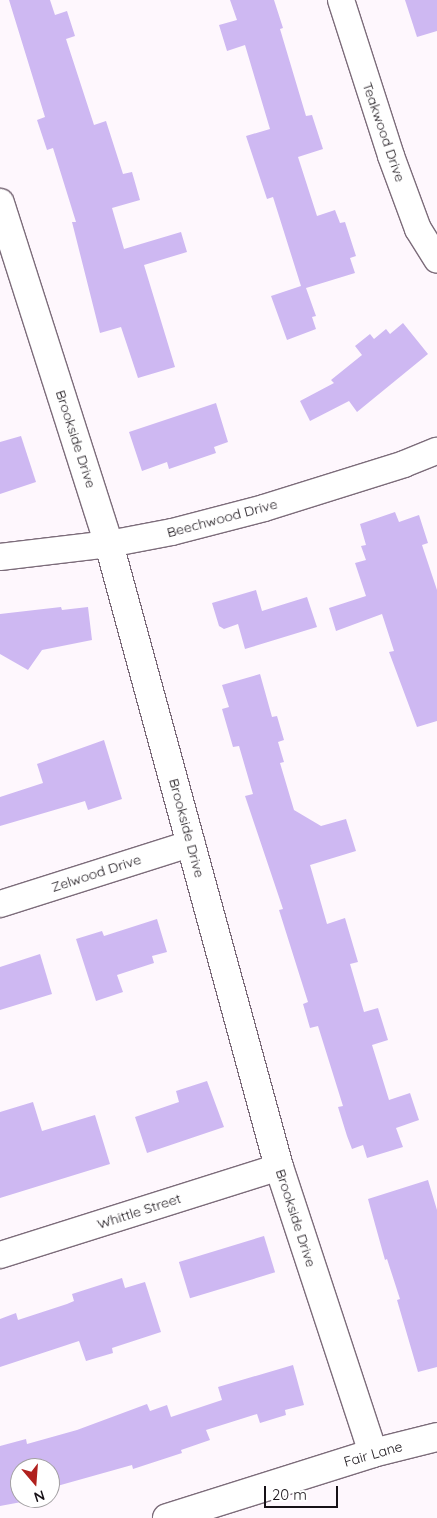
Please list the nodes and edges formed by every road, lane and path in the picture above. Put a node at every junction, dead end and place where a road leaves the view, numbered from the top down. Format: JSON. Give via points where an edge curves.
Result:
{"nodes":[{"id":1,"x":341,"y":0,"type":"edge"},
{"id":2,"x":0,"y":203,"type":"edge"},
{"id":3,"x":437,"y":259,"type":"edge"},
{"id":4,"x":437,"y":452,"type":"edge"},
{"id":5,"x":109,"y":544,"type":"junction"},
{"id":6,"x":0,"y":557,"type":"edge"},
{"id":7,"x":192,"y":843,"type":"junction"},
{"id":8,"x":0,"y":904,"type":"edge"},
{"id":9,"x":279,"y":1167,"type":"junction"},
{"id":10,"x":0,"y":1256,"type":"edge"},
{"id":11,"x":437,"y":1437,"type":"edge"},
{"id":12,"x":373,"y":1453,"type":"junction"},
{"id":13,"x":166,"y":1518,"type":"edge"}],
"edges":[{"from":1,"to":3,"type":"street","name":"Teakwood Drive","via":[[418,229]]},
{"from":2,"to":5,"type":"street","name":"Brookside Drive"},
{"from":4,"to":5,"type":"street","name":"Beechwood Drive","via":[[264,508],[172,532]]},
{"from":5,"to":6,"type":"street","name":"Beechwood Drive"},
{"from":5,"to":7,"type":"street","name":"Brookside Drive"},
{"from":7,"to":8,"type":"street","name":"Zelwood Drive"},
{"from":7,"to":9,"type":"street","name":"Brookside Drive"},
{"from":9,"to":10,"type":"street","name":"Whittle Street"},
{"from":9,"to":12,"type":"street","name":"Brookside Drive"},
{"from":11,"to":12,"type":"street","name":"Fair Lane"},
{"from":12,"to":13,"type":"street","name":"Fair Lane"}]}
